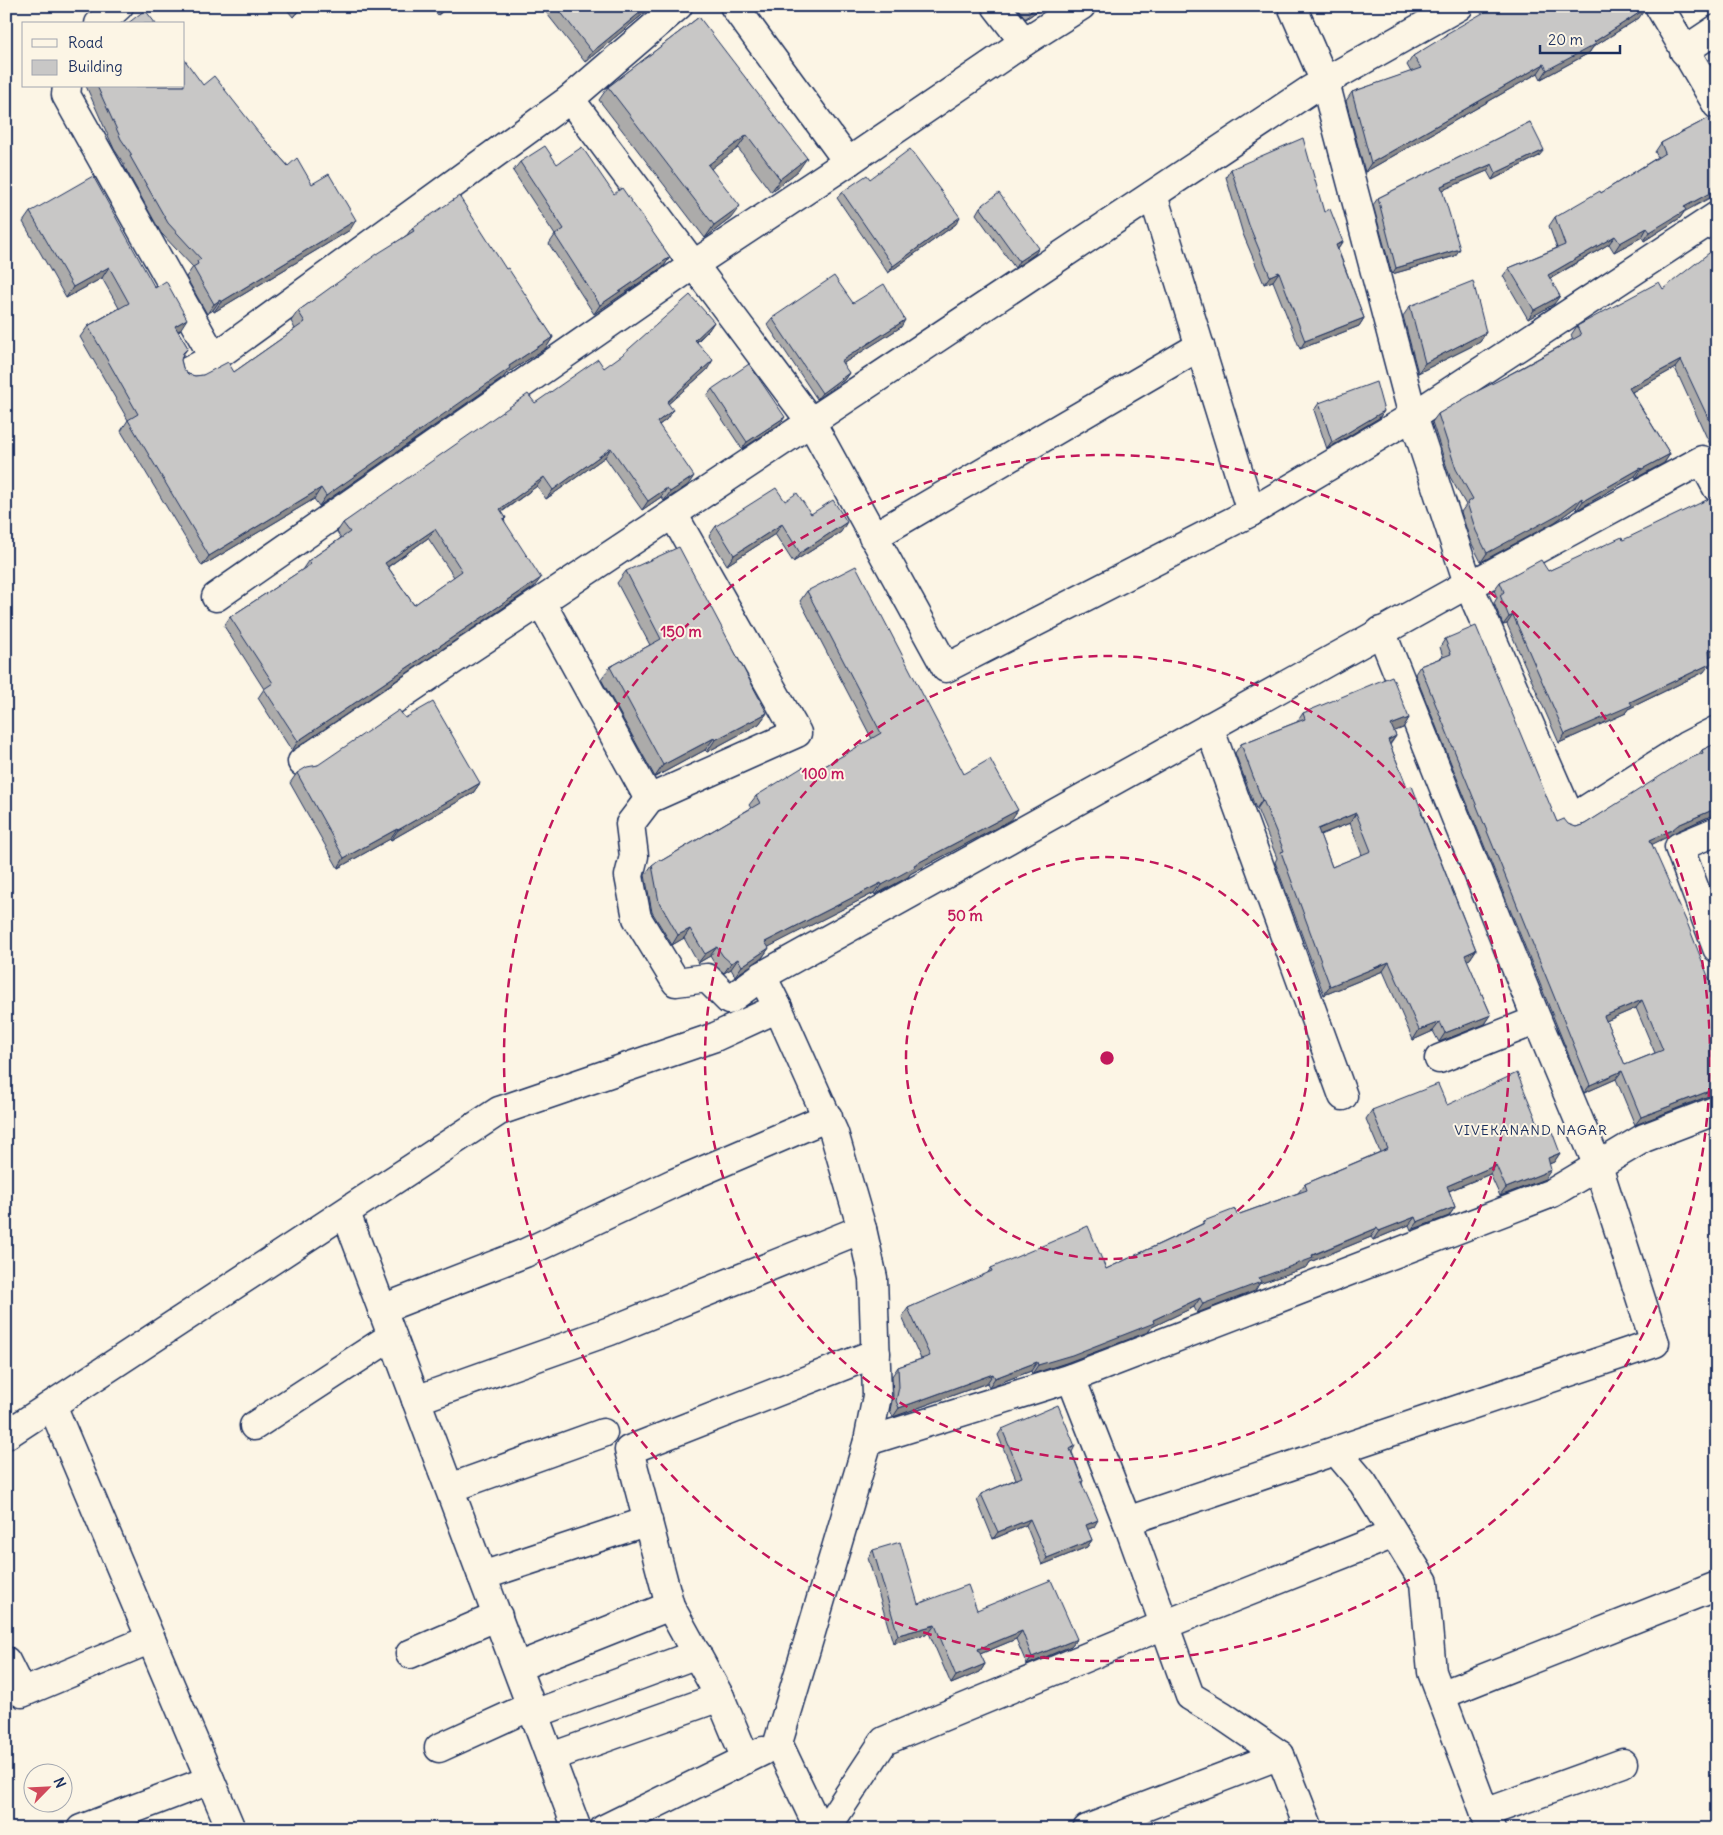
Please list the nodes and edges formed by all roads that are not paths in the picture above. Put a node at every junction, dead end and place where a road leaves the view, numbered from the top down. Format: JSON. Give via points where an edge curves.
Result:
{"nodes":[{"id":1,"x":119,"y":6,"type":"edge"},
{"id":2,"x":678,"y":6,"type":"edge"},
{"id":3,"x":734,"y":6,"type":"edge"},
{"id":4,"x":996,"y":6,"type":"edge"},
{"id":5,"x":1081,"y":6,"type":"edge"},
{"id":6,"x":1292,"y":6,"type":"edge"},
{"id":7,"x":1458,"y":6,"type":"edge"},
{"id":8,"x":1659,"y":6,"type":"edge"},
{"id":9,"x":101,"y":22,"type":"edge"},
{"id":10,"x":1717,"y":29,"type":"edge"},
{"id":11,"x":1024,"y":42,"type":"junction"},
{"id":12,"x":1684,"y":51,"type":"junction"},
{"id":13,"x":1325,"y":82,"type":"junction"},
{"id":14,"x":67,"y":88,"type":"edge"},
{"id":15,"x":570,"y":99,"type":"junction"},
{"id":16,"x":1717,"y":105,"type":"edge"},
{"id":17,"x":848,"y":162,"type":"junction"},
{"id":18,"x":1153,"y":195,"type":"junction"},
{"id":19,"x":1717,"y":216,"type":"edge"},
{"id":20,"x":693,"y":265,"type":"junction"},
{"id":21,"x":1200,"y":346,"type":"junction"},
{"id":22,"x":214,"y":358,"type":"junction"},
{"id":23,"x":189,"y":371,"type":"dead end"},
{"id":24,"x":1413,"y":416,"type":"junction"},
{"id":25,"x":811,"y":422,"type":"junction"},
{"id":26,"x":1717,"y":488,"type":"edge"},
{"id":27,"x":1251,"y":512,"type":"junction"},
{"id":28,"x":673,"y":514,"type":"junction"},
{"id":29,"x":873,"y":537,"type":"junction"},
{"id":30,"x":1468,"y":586,"type":"junction"},
{"id":31,"x":216,"y":597,"type":"dead end"},
{"id":32,"x":541,"y":602,"type":"junction"},
{"id":33,"x":1381,"y":631,"type":"junction"},
{"id":34,"x":1209,"y":727,"type":"junction"},
{"id":35,"x":1717,"y":730,"type":"edge"},
{"id":36,"x":302,"y":762,"type":"dead end"},
{"id":37,"x":649,"y":799,"type":"junction"},
{"id":38,"x":1717,"y":831,"type":"edge"},
{"id":39,"x":1717,"y":948,"type":"edge"},
{"id":40,"x":762,"y":976,"type":"junction"},
{"id":41,"x":778,"y":1008,"type":"junction"},
{"id":42,"x":1537,"y":1020,"type":"junction"},
{"id":43,"x":1439,"y":1059,"type":"dead end"},
{"id":44,"x":1343,"y":1096,"type":"dead end"},
{"id":45,"x":1717,"y":1110,"type":"edge"},
{"id":46,"x":828,"y":1117,"type":"junction"},
{"id":47,"x":1598,"y":1166,"type":"junction"},
{"id":48,"x":346,"y":1213,"type":"junction"},
{"id":49,"x":862,"y":1229,"type":"junction"},
{"id":50,"x":382,"y":1308,"type":"junction"},
{"id":51,"x":392,"y":1336,"type":"junction"},
{"id":52,"x":876,"y":1353,"type":"junction"},
{"id":53,"x":1071,"y":1378,"type":"junction"},
{"id":54,"x":416,"y":1400,"type":"junction"},
{"id":55,"x":52,"y":1405,"type":"junction"},
{"id":56,"x":254,"y":1426,"type":"dead end"},
{"id":57,"x":603,"y":1433,"type":"dead end"},
{"id":58,"x":6,"y":1435,"type":"edge"},
{"id":59,"x":868,"y":1441,"type":"junction"},
{"id":60,"x":1336,"y":1451,"type":"junction"},
{"id":61,"x":450,"y":1488,"type":"junction"},
{"id":62,"x":648,"y":1522,"type":"junction"},
{"id":63,"x":1127,"y":1522,"type":"junction"},
{"id":64,"x":1394,"y":1534,"type":"junction"},
{"id":65,"x":482,"y":1576,"type":"junction"},
{"id":66,"x":1717,"y":1586,"type":"edge"},
{"id":67,"x":670,"y":1606,"type":"junction"},
{"id":68,"x":498,"y":1616,"type":"junction"},
{"id":69,"x":1164,"y":1625,"type":"junction"},
{"id":70,"x":151,"y":1639,"type":"junction"},
{"id":71,"x":410,"y":1654,"type":"dead end"},
{"id":72,"x":696,"y":1654,"type":"junction"},
{"id":73,"x":6,"y":1660,"type":"edge"},
{"id":74,"x":517,"y":1666,"type":"junction"},
{"id":75,"x":1441,"y":1696,"type":"junction"},
{"id":76,"x":720,"y":1697,"type":"junction"},
{"id":77,"x":533,"y":1710,"type":"junction"},
{"id":78,"x":778,"y":1743,"type":"junction"},
{"id":79,"x":440,"y":1748,"type":"dead end"},
{"id":80,"x":1280,"y":1755,"type":"junction"},
{"id":81,"x":550,"y":1757,"type":"junction"},
{"id":82,"x":746,"y":1759,"type":"junction"},
{"id":83,"x":1623,"y":1763,"type":"dead end"},
{"id":84,"x":210,"y":1780,"type":"junction"},
{"id":85,"x":1488,"y":1821,"type":"edge"},
{"id":86,"x":81,"y":1829,"type":"edge"},
{"id":87,"x":231,"y":1829,"type":"edge"},
{"id":88,"x":577,"y":1829,"type":"edge"},
{"id":89,"x":604,"y":1829,"type":"edge"},
{"id":90,"x":819,"y":1829,"type":"edge"},
{"id":91,"x":826,"y":1829,"type":"edge"},
{"id":92,"x":1087,"y":1829,"type":"edge"},
{"id":93,"x":1309,"y":1829,"type":"edge"}],
"edges":[{"from":1,"to":9,"type":"street"},
{"from":2,"to":15,"type":"street"},
{"from":3,"to":17,"type":"street"},
{"from":4,"to":11,"type":"street"},
{"from":5,"to":11,"type":"street"},
{"from":6,"to":13,"type":"street"},
{"from":7,"to":13,"type":"street"},
{"from":8,"to":12,"type":"street"},
{"from":10,"to":12,"type":"street"},
{"from":11,"to":17,"type":"street"},
{"from":12,"to":16,"type":"street"},
{"from":13,"to":18,"type":"street"},
{"from":13,"to":24,"type":"street"},
{"from":14,"to":22,"type":"street","via":[[66,94]]},
{"from":15,"to":20,"type":"street"},
{"from":15,"to":22,"type":"street"},
{"from":17,"to":20,"type":"street"},
{"from":18,"to":21,"type":"street"},
{"from":18,"to":25,"type":"street"},
{"from":19,"to":24,"type":"street"},
{"from":20,"to":25,"type":"street"},
{"from":20,"to":31,"type":"street"},
{"from":21,"to":27,"type":"street"},
{"from":21,"to":29,"type":"street"},
{"from":22,"to":23,"type":"street"},
{"from":24,"to":27,"type":"street"},
{"from":24,"to":30,"type":"street"},
{"from":25,"to":28,"type":"street"},
{"from":25,"to":29,"type":"street"},
{"from":26,"to":30,"type":"street","via":[[1702,460]]},
{"from":27,"to":29,"type":"street","via":[[946,668]]},
{"from":28,"to":32,"type":"street"},
{"from":28,"to":37,"type":"street","via":[[797,733]]},
{"from":30,"to":33,"type":"street"},
{"from":30,"to":35,"type":"street","via":[[1570,818]]},
{"from":32,"to":36,"type":"street"},
{"from":32,"to":37,"type":"street"},
{"from":33,"to":34,"type":"street"},
{"from":33,"to":42,"type":"street"},
{"from":34,"to":40,"type":"street"},
{"from":34,"to":44,"type":"street"},
{"from":37,"to":40,"type":"street","via":[[630,824],[634,856],[629,876],[637,918],[676,982],[707,978],[729,1000]]},
{"from":38,"to":39,"type":"street","via":[[1679,847]]},
{"from":40,"to":41,"type":"street"},
{"from":41,"to":46,"type":"street"},
{"from":41,"to":48,"type":"street","via":[[716,1037],[499,1111]]},
{"from":42,"to":43,"type":"street"},
{"from":42,"to":47,"type":"street"},
{"from":45,"to":47,"type":"street","via":[[1644,1138]]},
{"from":46,"to":49,"type":"street"},
{"from":46,"to":50,"type":"street","via":[[674,1183],[525,1253]]},
{"from":47,"to":53,"type":"street","via":[[1552,1193]]},
{"from":47,"to":60,"type":"street","via":[[1654,1343]]},
{"from":48,"to":50,"type":"street"},
{"from":48,"to":55,"type":"street"},
{"from":49,"to":52,"type":"street","via":[[874,1278]]},
{"from":49,"to":54,"type":"street","via":[[610,1331]]},
{"from":50,"to":51,"type":"street"},
{"from":51,"to":54,"type":"street"},
{"from":51,"to":56,"type":"street"},
{"from":52,"to":59,"type":"street","via":[[877,1396]]},
{"from":52,"to":62,"type":"street","via":[[629,1450]]},
{"from":53,"to":59,"type":"street"},
{"from":53,"to":63,"type":"street"},
{"from":54,"to":61,"type":"street"},
{"from":55,"to":58,"type":"street"},
{"from":55,"to":70,"type":"street"},
{"from":57,"to":61,"type":"street"},
{"from":59,"to":78,"type":"street"},
{"from":60,"to":63,"type":"street"},
{"from":60,"to":64,"type":"street","via":[[1363,1483]]},
{"from":61,"to":65,"type":"street"},
{"from":62,"to":65,"type":"street"},
{"from":62,"to":67,"type":"street"},
{"from":63,"to":69,"type":"street"},
{"from":64,"to":69,"type":"street"},
{"from":64,"to":75,"type":"street","via":[[1424,1582],[1432,1672]]},
{"from":65,"to":68,"type":"street"},
{"from":66,"to":75,"type":"street"},
{"from":67,"to":72,"type":"street"},
{"from":67,"to":74,"type":"street"},
{"from":68,"to":71,"type":"street"},
{"from":68,"to":74,"type":"street"},
{"from":69,"to":80,"type":"street","via":[[1190,1696]]},
{"from":69,"to":91,"type":"street","via":[[884,1740]]},
{"from":70,"to":73,"type":"street","via":[[22,1693]]},
{"from":70,"to":84,"type":"street"},
{"from":72,"to":76,"type":"street"},
{"from":72,"to":77,"type":"street"},
{"from":74,"to":77,"type":"street"},
{"from":75,"to":85,"type":"street"},
{"from":76,"to":81,"type":"street"},
{"from":76,"to":82,"type":"street"},
{"from":77,"to":79,"type":"street"},
{"from":77,"to":81,"type":"street"},
{"from":78,"to":82,"type":"street"},
{"from":78,"to":90,"type":"street"},
{"from":80,"to":92,"type":"street"},
{"from":80,"to":93,"type":"street"},
{"from":81,"to":88,"type":"street"},
{"from":82,"to":89,"type":"street"},
{"from":83,"to":85,"type":"street"},
{"from":84,"to":86,"type":"street"},
{"from":84,"to":87,"type":"street"}]}
